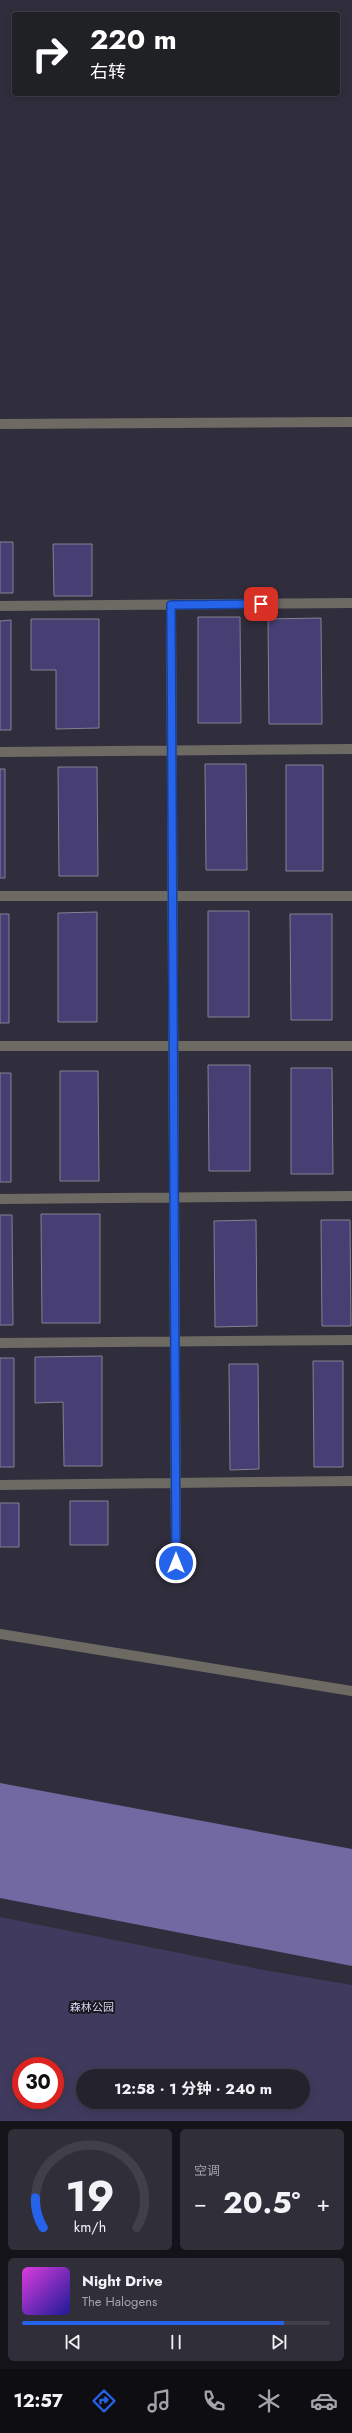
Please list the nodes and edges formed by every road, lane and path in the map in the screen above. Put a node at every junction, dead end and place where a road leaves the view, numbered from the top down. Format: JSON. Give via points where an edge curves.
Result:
{"nodes":[{"id":1,"x":352,"y":422,"type":"edge"},
{"id":2,"x":0,"y":424,"type":"edge"},
{"id":3,"x":352,"y":603,"type":"edge"},
{"id":4,"x":171,"y":605,"type":"junction"},
{"id":5,"x":0,"y":606,"type":"edge"},
{"id":6,"x":352,"y":749,"type":"edge"},
{"id":7,"x":171,"y":751,"type":"junction"},
{"id":8,"x":0,"y":752,"type":"edge"},
{"id":9,"x":0,"y":896,"type":"edge"},
{"id":10,"x":172,"y":896,"type":"junction"},
{"id":11,"x":352,"y":896,"type":"edge"},
{"id":12,"x":0,"y":1046,"type":"edge"},
{"id":13,"x":173,"y":1046,"type":"junction"},
{"id":14,"x":352,"y":1046,"type":"edge"},
{"id":15,"x":352,"y":1196,"type":"edge"},
{"id":16,"x":174,"y":1198,"type":"junction"},
{"id":17,"x":0,"y":1199,"type":"edge"},
{"id":18,"x":352,"y":1340,"type":"edge"},
{"id":19,"x":175,"y":1342,"type":"junction"},
{"id":20,"x":0,"y":1343,"type":"edge"},
{"id":21,"x":352,"y":1481,"type":"edge"},
{"id":22,"x":176,"y":1483,"type":"junction"},
{"id":23,"x":0,"y":1485,"type":"edge"},
{"id":24,"x":176,"y":1563,"type":"dead end"},
{"id":25,"x":0,"y":1634,"type":"edge"},
{"id":26,"x":352,"y":1691,"type":"edge"}],
"edges":[{"from":1,"to":2,"type":"street"},
{"from":3,"to":4,"type":"street"},
{"from":4,"to":5,"type":"street"},
{"from":4,"to":7,"type":"street"},
{"from":6,"to":7,"type":"street"},
{"from":7,"to":8,"type":"street"},
{"from":7,"to":10,"type":"street"},
{"from":9,"to":10,"type":"street"},
{"from":10,"to":11,"type":"street"},
{"from":10,"to":13,"type":"street"},
{"from":12,"to":13,"type":"street"},
{"from":13,"to":14,"type":"street"},
{"from":13,"to":16,"type":"street"},
{"from":15,"to":16,"type":"street"},
{"from":16,"to":17,"type":"street"},
{"from":16,"to":19,"type":"street"},
{"from":18,"to":19,"type":"street"},
{"from":19,"to":20,"type":"street"},
{"from":19,"to":22,"type":"street"},
{"from":21,"to":22,"type":"street"},
{"from":22,"to":23,"type":"street"},
{"from":22,"to":24,"type":"street"},
{"from":25,"to":26,"type":"street"}]}
